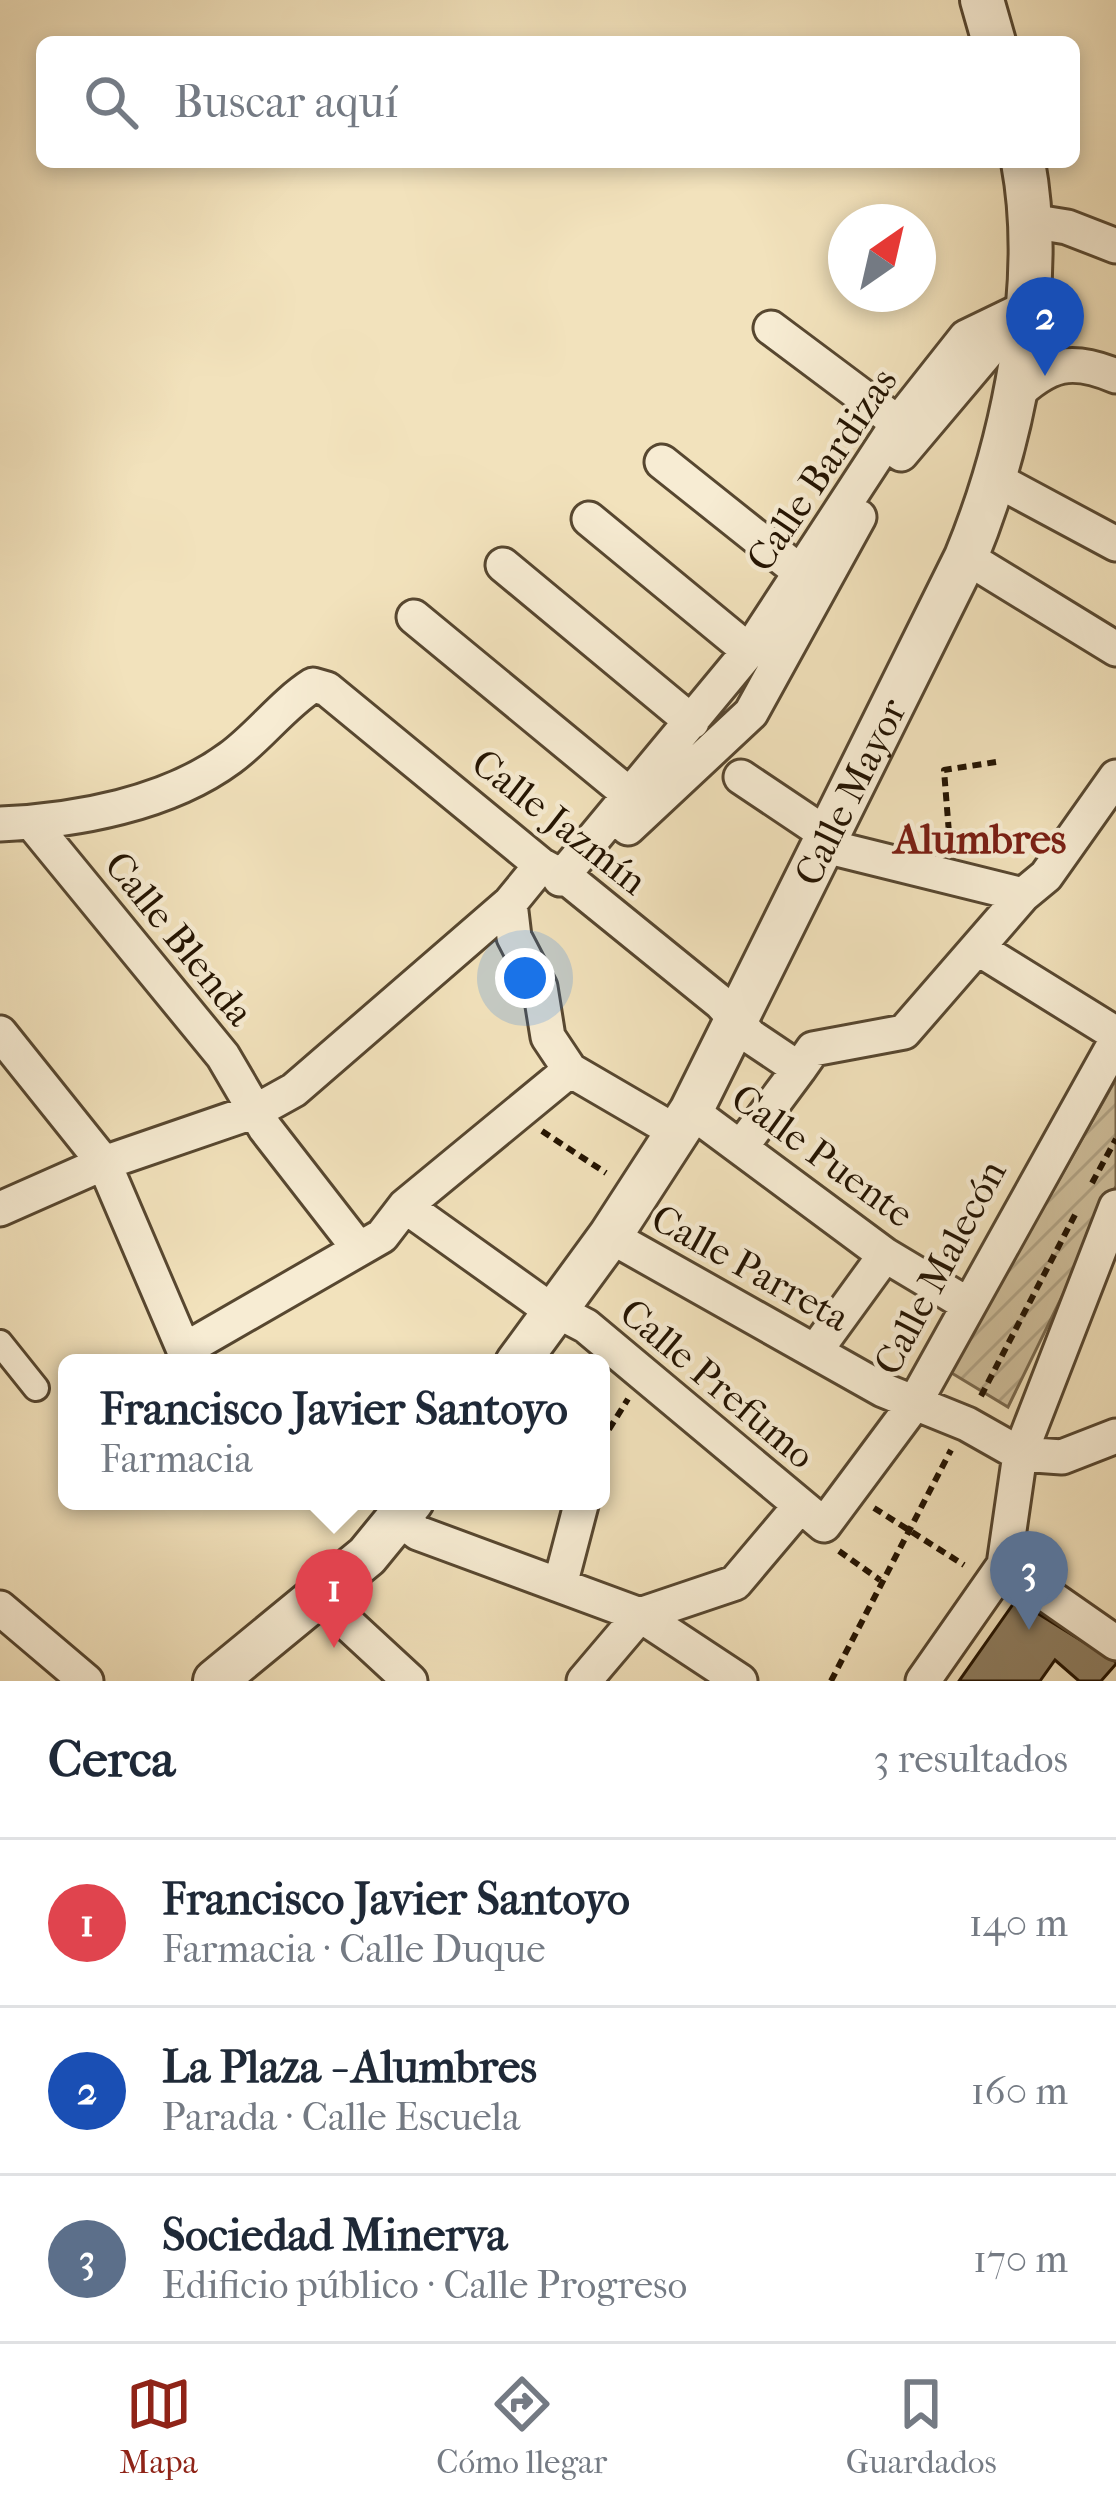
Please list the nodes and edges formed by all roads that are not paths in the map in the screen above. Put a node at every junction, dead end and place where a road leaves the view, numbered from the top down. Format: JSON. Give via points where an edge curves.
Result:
{"nodes":[{"id":1,"x":982,"y":0,"type":"edge"},
{"id":2,"x":992,"y":36,"type":"edge"},
{"id":3,"x":1024,"y":168,"type":"edge"},
{"id":4,"x":1030,"y":221,"type":"junction"},
{"id":5,"x":1116,"y":246,"type":"edge"},
{"id":6,"x":1024,"y":309,"type":"junction"},
{"id":7,"x":771,"y":328,"type":"dead end"},
{"id":8,"x":1116,"y":376,"type":"edge"},
{"id":9,"x":1014,"y":396,"type":"junction"},
{"id":10,"x":898,"y":423,"type":"junction"},
{"id":11,"x":662,"y":462,"type":"dead end"},
{"id":12,"x":995,"y":479,"type":"junction"},
{"id":13,"x":589,"y":518,"type":"dead end"},
{"id":14,"x":1116,"y":544,"type":"edge"},
{"id":15,"x":966,"y":557,"type":"junction"},
{"id":16,"x":503,"y":565,"type":"dead end"},
{"id":17,"x":800,"y":572,"type":"junction"},
{"id":18,"x":414,"y":617,"type":"dead end"},
{"id":19,"x":1116,"y":650,"type":"edge"},
{"id":20,"x":748,"y":651,"type":"junction"},
{"id":21,"x":692,"y":722,"type":"junction"},
{"id":22,"x":741,"y":777,"type":"dead end"},
{"id":23,"x":1116,"y":777,"type":"edge"},
{"id":24,"x":631,"y":796,"type":"junction"},
{"id":25,"x":16,"y":823,"type":"edge"},
{"id":26,"x":824,"y":840,"type":"junction"},
{"id":27,"x":558,"y":876,"type":"junction"},
{"id":28,"x":1023,"y":895,"type":"junction"},
{"id":29,"x":510,"y":903,"type":"junction"},
{"id":30,"x":979,"y":949,"type":"junction"},
{"id":31,"x":738,"y":1022,"type":"junction"},
{"id":32,"x":0,"y":1034,"type":"edge"},
{"id":33,"x":1116,"y":1037,"type":"edge"},
{"id":34,"x":799,"y":1069,"type":"junction"},
{"id":35,"x":570,"y":1070,"type":"junction"},
{"id":36,"x":258,"y":1110,"type":"junction"},
{"id":37,"x":685,"y":1122,"type":"junction"},
{"id":38,"x":741,"y":1148,"type":"junction"},
{"id":39,"x":104,"y":1163,"type":"junction"},
{"id":40,"x":405,"y":1207,"type":"junction"},
{"id":41,"x":0,"y":1209,"type":"edge"},
{"id":42,"x":1112,"y":1228,"type":"edge"},
{"id":43,"x":610,"y":1236,"type":"junction"},
{"id":44,"x":359,"y":1249,"type":"junction"},
{"id":45,"x":885,"y":1255,"type":"junction"},
{"id":46,"x":967,"y":1304,"type":"junction"},
{"id":47,"x":556,"y":1310,"type":"junction"},
{"id":48,"x":0,"y":1343,"type":"edge"},
{"id":49,"x":816,"y":1350,"type":"junction"},
{"id":50,"x":524,"y":1354,"type":"edge"},
{"id":51,"x":36,"y":1388,"type":"dead end"},
{"id":52,"x":914,"y":1404,"type":"junction"},
{"id":53,"x":1116,"y":1436,"type":"edge"},
{"id":54,"x":1020,"y":1454,"type":"junction"},
{"id":55,"x":406,"y":1510,"type":"edge"},
{"id":56,"x":580,"y":1510,"type":"edge"},
{"id":57,"x":818,"y":1526,"type":"junction"},
{"id":58,"x":1004,"y":1565,"type":"junction"},
{"id":59,"x":560,"y":1585,"type":"junction"},
{"id":60,"x":319,"y":1597,"type":"junction"},
{"id":61,"x":0,"y":1608,"type":"edge"},
{"id":62,"x":640,"y":1615,"type":"junction"},
{"id":63,"x":1116,"y":1643,"type":"edge"},
{"id":64,"x":86,"y":1681,"type":"edge"},
{"id":65,"x":215,"y":1681,"type":"edge"},
{"id":66,"x":410,"y":1681,"type":"edge"},
{"id":67,"x":584,"y":1681,"type":"edge"},
{"id":68,"x":740,"y":1681,"type":"edge"},
{"id":69,"x":923,"y":1681,"type":"edge"}],
"edges":[{"from":1,"to":2,"type":"street"},
{"from":3,"to":4,"type":"street","name":"Calle Mayor"},
{"from":4,"to":5,"type":"street"},
{"from":4,"to":6,"type":"street","name":"Calle Mayor"},
{"from":6,"to":9,"type":"street","name":"Calle Mayor"},
{"from":6,"to":10,"type":"street","name":"Calle Bardizas","via":[[966,337]]},
{"from":6,"to":27,"type":"street","name":"Calle Bardizas","via":[[878,482],[751,713]]},
{"from":7,"to":10,"type":"street"},
{"from":8,"to":9,"type":"street","via":[[1082,362],[1060,364]]},
{"from":9,"to":12,"type":"street","name":"Calle Mayor"},
{"from":10,"to":17,"type":"street","name":"Calle Bardizas"},
{"from":11,"to":17,"type":"street"},
{"from":12,"to":14,"type":"street"},
{"from":12,"to":15,"type":"street","name":"Calle Mayor"},
{"from":13,"to":20,"type":"street"},
{"from":15,"to":19,"type":"street"},
{"from":15,"to":26,"type":"street","name":"Calle Mayor"},
{"from":16,"to":21,"type":"street"},
{"from":17,"to":20,"type":"street","name":"Calle Bardizas"},
{"from":18,"to":24,"type":"street"},
{"from":20,"to":21,"type":"street","name":"Calle Bardizas"},
{"from":21,"to":24,"type":"street","name":"Calle Bardizas"},
{"from":22,"to":26,"type":"street"},
{"from":23,"to":28,"type":"street","via":[[1046,876]]},
{"from":24,"to":27,"type":"street","name":"Calle Bardizas"},
{"from":25,"to":27,"type":"street","name":"Calle Jazmín","via":[[191,782],[253,741],[313,685],[328,689]]},
{"from":25,"to":36,"type":"street","name":"Calle Blenda","via":[[223,1056]]},
{"from":26,"to":28,"type":"street"},
{"from":26,"to":31,"type":"street","name":"Calle Mayor"},
{"from":27,"to":29,"type":"street","name":"Calle Bardizas"},
{"from":27,"to":31,"type":"street","name":"Calle Jazmín"},
{"from":28,"to":30,"type":"street"},
{"from":29,"to":35,"type":"street","via":[[548,1037]]},
{"from":29,"to":36,"type":"street","name":"Calle Bardizas","via":[[294,1090]]},
{"from":30,"to":33,"type":"street"},
{"from":30,"to":34,"type":"street","via":[[904,1032],[813,1049]]},
{"from":31,"to":34,"type":"street","name":"Calle Jazmín"},
{"from":31,"to":37,"type":"street","name":"Calle Mayor"},
{"from":32,"to":39,"type":"street"},
{"from":33,"to":46,"type":"street","name":"Calle Malecón"},
{"from":34,"to":38,"type":"street"},
{"from":35,"to":37,"type":"street","name":"Calle Puente"},
{"from":35,"to":40,"type":"street"},
{"from":36,"to":39,"type":"street","name":"Calle Bardizas"},
{"from":36,"to":44,"type":"street","name":"Calle Blenda"},
{"from":37,"to":38,"type":"street","name":"Calle Puente"},
{"from":37,"to":43,"type":"street","name":"Calle Mayor"},
{"from":38,"to":45,"type":"street","name":"Calle Puente"},
{"from":39,"to":41,"type":"street","name":"Calle Bardizas"},
{"from":39,"to":44,"type":"street","via":[[184,1350]]},
{"from":40,"to":44,"type":"street"},
{"from":40,"to":47,"type":"street","name":"Calle Prefumo"},
{"from":42,"to":54,"type":"street"},
{"from":43,"to":47,"type":"street","name":"Calle Mayor"},
{"from":43,"to":49,"type":"street","name":"Calle Parreta"},
{"from":45,"to":46,"type":"street","name":"Calle Puente"},
{"from":45,"to":49,"type":"street"},
{"from":46,"to":52,"type":"street","name":"Calle Malecón"},
{"from":47,"to":50,"type":"street","name":"Calle Mayor"},
{"from":47,"to":57,"type":"street","name":"Calle Prefumo","via":[[586,1326]]},
{"from":48,"to":51,"type":"street"},
{"from":49,"to":52,"type":"street","name":"Calle Parreta"},
{"from":52,"to":54,"type":"street","name":"Calle Parreta"},
{"from":52,"to":57,"type":"street","name":"Calle Malecón"},
{"from":53,"to":54,"type":"street","via":[[1063,1457]]},
{"from":54,"to":58,"type":"street"},
{"from":55,"to":59,"type":"street","via":[[418,1533]]},
{"from":55,"to":60,"type":"street"},
{"from":56,"to":59,"type":"street"},
{"from":57,"to":62,"type":"street","name":"Calle Malecón","via":[[735,1583]]},
{"from":58,"to":63,"type":"street"},
{"from":58,"to":69,"type":"street"},
{"from":59,"to":62,"type":"street"},
{"from":60,"to":65,"type":"street"},
{"from":60,"to":66,"type":"street"},
{"from":61,"to":64,"type":"street"},
{"from":62,"to":67,"type":"street"},
{"from":62,"to":68,"type":"street"}]}
